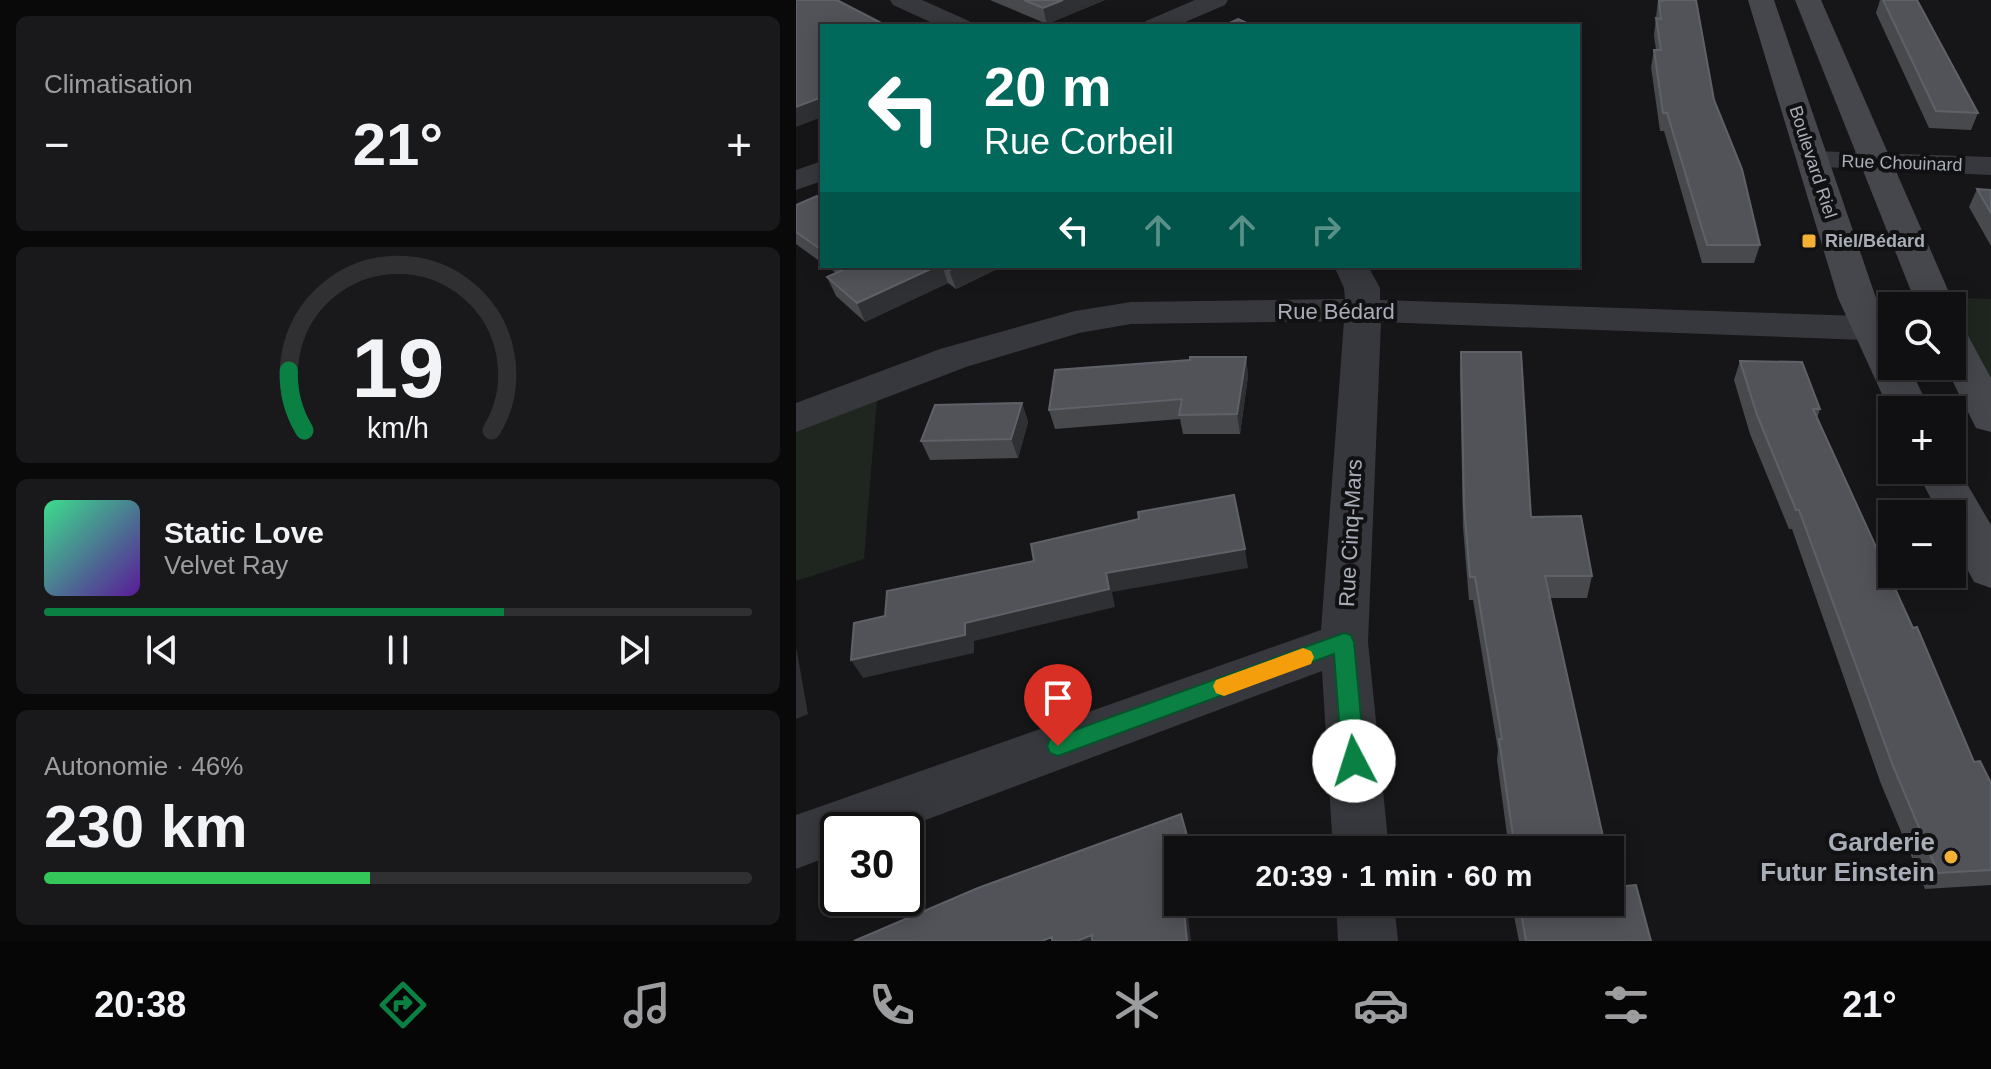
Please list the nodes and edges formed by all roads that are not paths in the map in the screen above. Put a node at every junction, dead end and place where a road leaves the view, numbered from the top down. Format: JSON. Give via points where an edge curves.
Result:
{"nodes":[{"id":1,"x":902,"y":0,"type":"edge"},
{"id":2,"x":1216,"y":0,"type":"edge"},
{"id":3,"x":1761,"y":0,"type":"edge"},
{"id":4,"x":1808,"y":0,"type":"edge"},
{"id":5,"x":956,"y":24,"type":"edge"},
{"id":6,"x":1160,"y":24,"type":"edge"},
{"id":7,"x":1813,"y":160,"type":"junction"},
{"id":8,"x":1876,"y":161,"type":"junction"},
{"id":9,"x":1991,"y":166,"type":"edge"},
{"id":10,"x":820,"y":171,"type":"edge"},
{"id":11,"x":796,"y":181,"type":"edge"},
{"id":12,"x":1352,"y":268,"type":"edge"},
{"id":13,"x":1930,"y":292,"type":"edge"},
{"id":14,"x":1363,"y":310,"type":"junction"},
{"id":15,"x":1878,"y":324,"type":"edge"},
{"id":16,"x":1878,"y":329,"type":"edge"},
{"id":17,"x":1966,"y":369,"type":"edge"},
{"id":18,"x":796,"y":418,"type":"edge"},
{"id":19,"x":1991,"y":418,"type":"edge"},
{"id":20,"x":1945,"y":484,"type":"edge"},
{"id":21,"x":1991,"y":569,"type":"edge"},
{"id":22,"x":1344,"y":642,"type":"junction"},
{"id":23,"x":1360,"y":836,"type":"edge"},
{"id":24,"x":796,"y":842,"type":"edge"},
{"id":25,"x":1366,"y":916,"type":"edge"},
{"id":26,"x":1368,"y":941,"type":"edge"}],
"edges":[{"from":1,"to":5,"type":"street"},
{"from":2,"to":6,"type":"street"},
{"from":3,"to":7,"type":"street","name":"Boulevard Riel"},
{"from":4,"to":8,"type":"street"},
{"from":7,"to":8,"type":"street","name":"Rue Chouinard"},
{"from":7,"to":15,"type":"street","name":"Boulevard Riel"},
{"from":8,"to":9,"type":"street","name":"Rue Chouinard"},
{"from":8,"to":13,"type":"street"},
{"from":10,"to":11,"type":"street"},
{"from":12,"to":14,"type":"street","name":"Rue Cinq-Mars","via":[[1362,288]]},
{"from":14,"to":16,"type":"street","name":"Rue Bédard"},
{"from":14,"to":18,"type":"street","name":"Rue Bédard","via":[[1180,310],[1075,322],[953,358]]},
{"from":14,"to":22,"type":"street","name":"Rue Cinq-Mars"},
{"from":17,"to":19,"type":"street"},
{"from":20,"to":21,"type":"street"},
{"from":22,"to":23,"type":"street","name":"Rue Cinq-Mars"},
{"from":22,"to":24,"type":"street"},
{"from":25,"to":26,"type":"street"}]}
